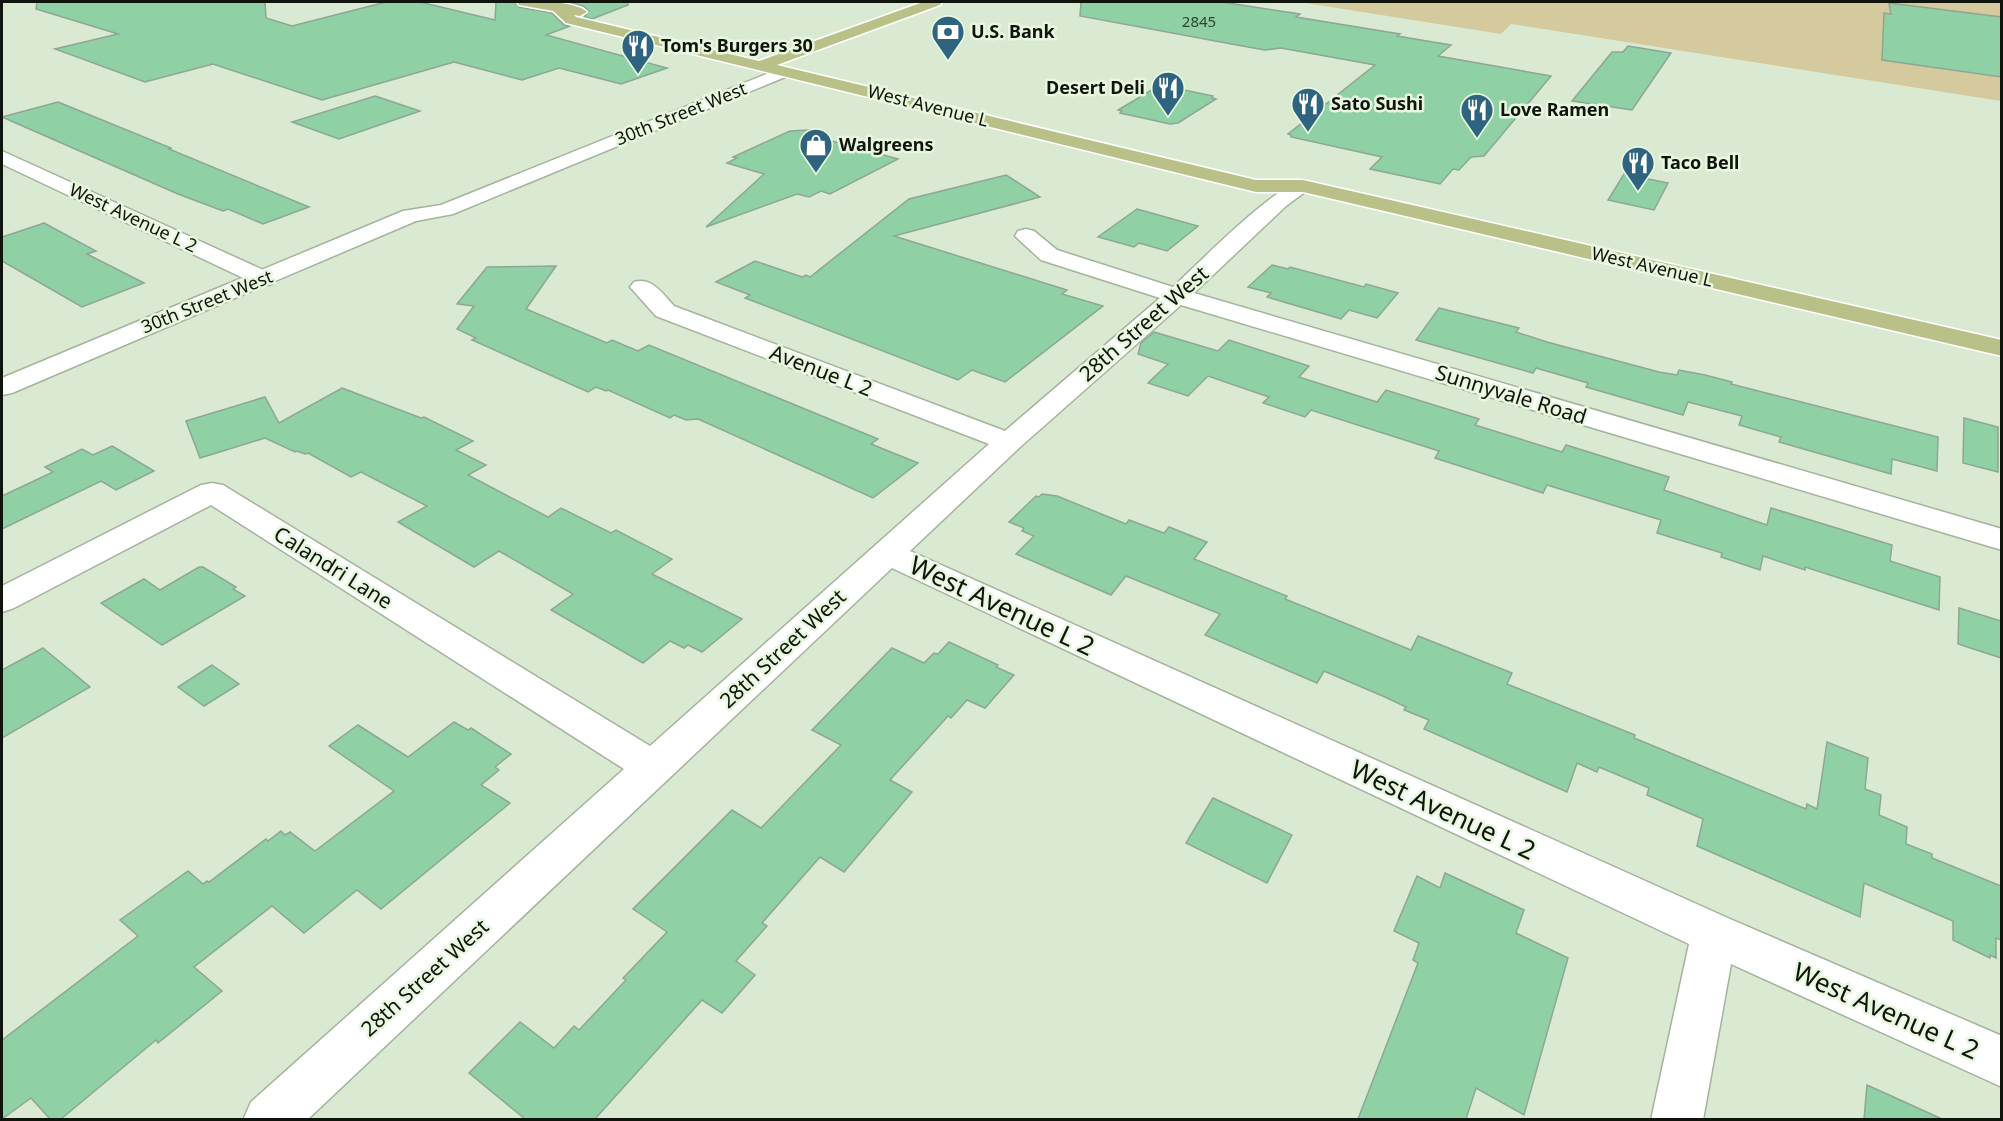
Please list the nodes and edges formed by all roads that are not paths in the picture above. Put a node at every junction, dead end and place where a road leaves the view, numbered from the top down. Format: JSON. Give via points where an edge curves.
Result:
{"nodes":[{"id":1,"x":531,"y":2,"type":"edge"},
{"id":2,"x":935,"y":2,"type":"edge"},
{"id":3,"x":946,"y":2,"type":"edge"},
{"id":4,"x":558,"y":9,"type":"junction"},
{"id":5,"x":809,"y":63,"type":"junction"},
{"id":6,"x":784,"y":64,"type":"junction"},
{"id":7,"x":760,"y":66,"type":"junction"},
{"id":8,"x":1139,"y":140,"type":"dead end"},
{"id":9,"x":2,"y":157,"type":"edge"},
{"id":10,"x":1265,"y":168,"type":"dead end"},
{"id":11,"x":1303,"y":186,"type":"junction"},
{"id":12,"x":411,"y":216,"type":"junction"},
{"id":13,"x":1026,"y":236,"type":"dead end"},
{"id":14,"x":264,"y":279,"type":"junction"},
{"id":15,"x":642,"y":287,"type":"dead end"},
{"id":16,"x":1177,"y":296,"type":"junction"},
{"id":17,"x":2001,"y":348,"type":"edge"},
{"id":18,"x":2,"y":387,"type":"edge"},
{"id":19,"x":1009,"y":442,"type":"junction"},
{"id":20,"x":2001,"y":540,"type":"edge"},
{"id":21,"x":887,"y":553,"type":"junction"},
{"id":22,"x":2,"y":600,"type":"edge"},
{"id":23,"x":655,"y":769,"type":"junction"},
{"id":24,"x":1714,"y":934,"type":"junction"},
{"id":25,"x":2001,"y":1062,"type":"edge"},
{"id":26,"x":269,"y":1119,"type":"edge"},
{"id":27,"x":1677,"y":1119,"type":"edge"}],
"edges":[{"from":1,"to":4,"type":"main road","name":"West Avenue L"},
{"from":2,"to":6,"type":"main road","name":"30th Street West"},
{"from":3,"to":5,"type":"main road","name":"30th Street West"},
{"from":4,"to":6,"type":"main road","name":"West Avenue L","via":[[592,13]]},
{"from":4,"to":7,"type":"main road","name":"West Avenue L","via":[[572,20]]},
{"from":5,"to":6,"type":"main road","name":"30th Street West"},
{"from":5,"to":8,"type":"main road","name":"West Avenue L"},
{"from":6,"to":7,"type":"main road","name":"West Avenue L"},
{"from":6,"to":11,"type":"main road","name":"West Avenue L","via":[[1256,186]]},
{"from":6,"to":12,"type":"street","name":"30th Street West","via":[[446,210]]},
{"from":7,"to":12,"type":"street","name":"30th Street West","via":[[548,150],[429,202]]},
{"from":9,"to":14,"type":"street","name":"West Avenue L 2"},
{"from":10,"to":11,"type":"main road","name":"West Avenue L"},
{"from":11,"to":16,"type":"street","name":"28th Street West","via":[[1279,202]]},
{"from":11,"to":17,"type":"main road","name":"West Avenue L"},
{"from":12,"to":14,"type":"street","name":"30th Street West"},
{"from":13,"to":16,"type":"street","name":"Sunnyvale Road","via":[[1049,255]]},
{"from":14,"to":18,"type":"street","name":"30th Street West"},
{"from":15,"to":19,"type":"street","name":"Avenue L 2","via":[[665,311]]},
{"from":16,"to":19,"type":"street","name":"28th Street West"},
{"from":16,"to":20,"type":"street","name":"Sunnyvale Road"},
{"from":19,"to":21,"type":"street","name":"28th Street West"},
{"from":21,"to":23,"type":"street","name":"28th Street West"},
{"from":21,"to":24,"type":"street","name":"West Avenue L 2"},
{"from":22,"to":23,"type":"street","name":"Calandri Lane","via":[[212,492]]},
{"from":23,"to":26,"type":"street","name":"28th Street West"},
{"from":24,"to":25,"type":"street","name":"West Avenue L 2"},
{"from":24,"to":27,"type":"street"}]}
